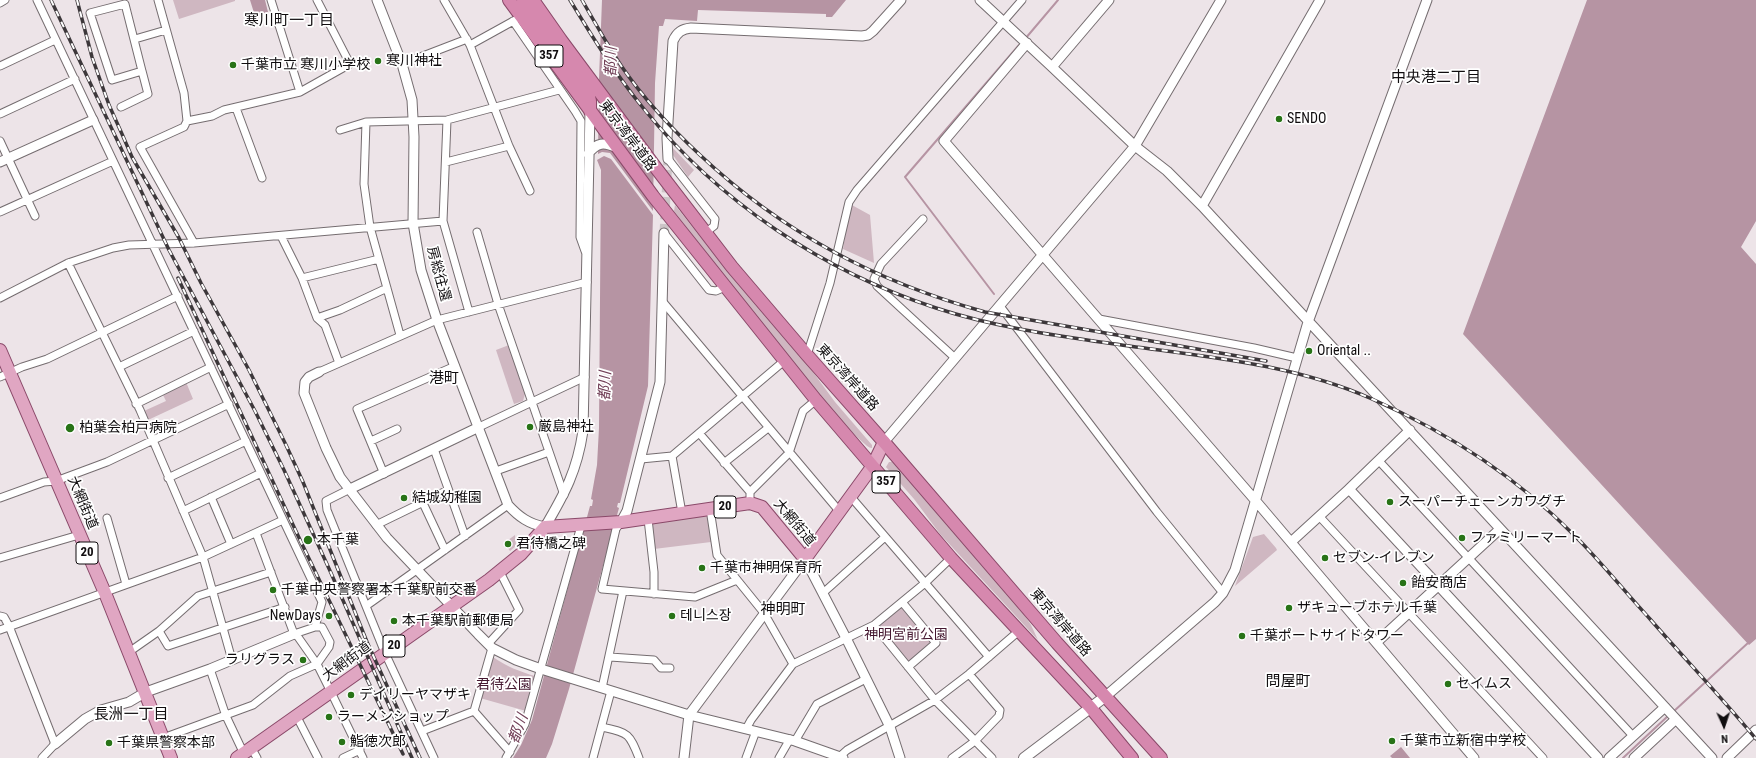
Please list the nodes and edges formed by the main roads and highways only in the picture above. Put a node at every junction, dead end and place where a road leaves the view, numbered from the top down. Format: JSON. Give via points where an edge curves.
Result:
{"nodes":[{"id":1,"x":509,"y":0,"type":"edge"},
{"id":2,"x":524,"y":0,"type":"edge"},
{"id":3,"x":533,"y":0,"type":"edge"},
{"id":4,"x":590,"y":111,"type":"junction"},
{"id":5,"x":0,"y":350,"type":"edge"},
{"id":6,"x":5,"y":375,"type":"edge"},
{"id":7,"x":884,"y":442,"type":"junction"},
{"id":8,"x":872,"y":467,"type":"junction"},
{"id":9,"x":1106,"y":696,"type":"junction"},
{"id":10,"x":1090,"y":707,"type":"junction"},
{"id":11,"x":248,"y":755,"type":"edge"},
{"id":12,"x":1128,"y":756,"type":"edge"},
{"id":13,"x":171,"y":758,"type":"edge"},
{"id":14,"x":1024,"y":758,"type":"edge"},
{"id":15,"x":1161,"y":758,"type":"edge"}],
"edges":[{"from":1,"to":4,"type":"highway","name":"東京湾岸道路","number":"357","via":[[517,19]]},
{"from":2,"to":4,"type":"highway","via":[[586,89]]},
{"from":3,"to":7,"type":"highway","name":"東京湾岸道路","number":"357","via":[[705,232],[807,355]]},
{"from":4,"to":8,"type":"highway","name":"東京湾岸道路","number":"357","via":[[725,287]]},
{"from":5,"to":6,"type":"main road","name":"大網街道","number":"20"},
{"from":6,"to":13,"type":"main road","name":"大網街道","number":"20","via":[[105,593]]},
{"from":7,"to":8,"type":"main road","name":"大網街道"},
{"from":7,"to":9,"type":"highway","name":"東京湾岸道路","number":"357","via":[[1057,643]]},
{"from":8,"to":10,"type":"highway","name":"東京湾岸道路","number":"357","via":[[951,558]]},
{"from":8,"to":11,"type":"main road","name":"大網街道","number":"20","via":[[805,559],[762,507],[750,497],[710,509],[621,522],[545,526],[521,554],[500,572],[385,652]]},
{"from":9,"to":10,"type":"main road"},
{"from":9,"to":15,"type":"highway","name":"東京湾岸道路","number":"357"},
{"from":10,"to":12,"type":"highway","name":"東京湾岸道路","number":"357"},
{"from":10,"to":14,"type":"main road"}]}
